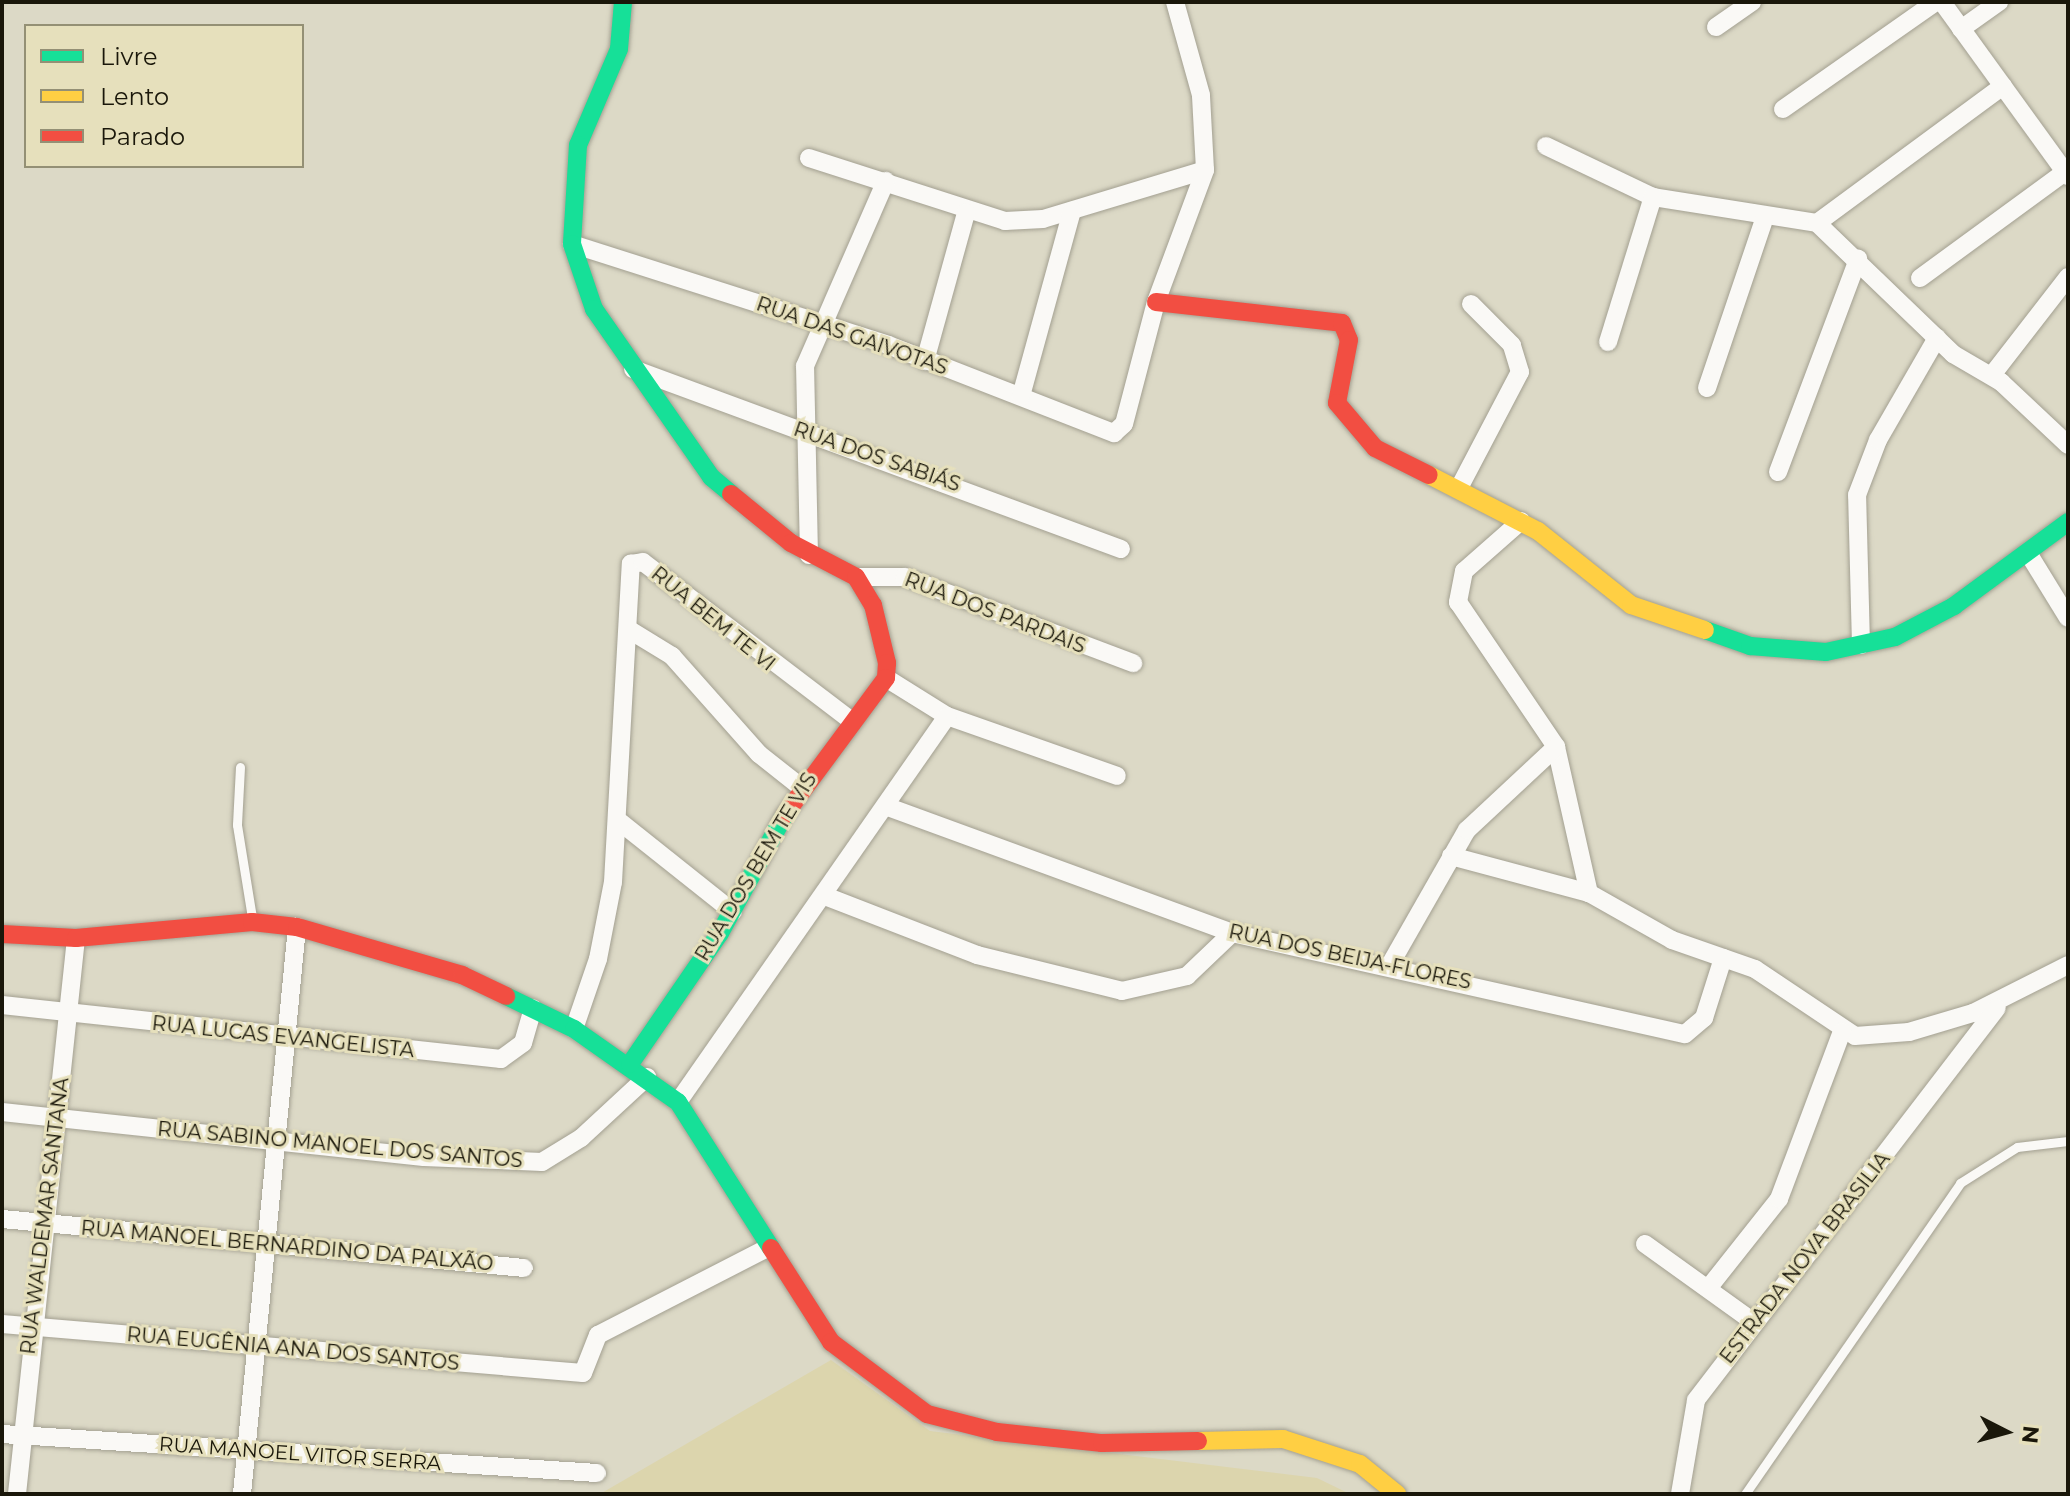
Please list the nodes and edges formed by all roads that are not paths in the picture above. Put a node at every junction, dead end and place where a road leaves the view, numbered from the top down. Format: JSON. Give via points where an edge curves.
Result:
{"nodes":[{"id":1,"x":623,"y":2,"type":"edge"},
{"id":2,"x":1175,"y":2,"type":"edge"},
{"id":3,"x":1752,"y":2,"type":"edge"},
{"id":4,"x":1939,"y":2,"type":"edge"},
{"id":5,"x":1999,"y":2,"type":"edge"},
{"id":6,"x":1716,"y":27,"type":"dead end"},
{"id":7,"x":1961,"y":29,"type":"junction"},
{"id":8,"x":2003,"y":86,"type":"junction"},
{"id":9,"x":1783,"y":109,"type":"dead end"},
{"id":10,"x":1546,"y":146,"type":"dead end"},
{"id":11,"x":809,"y":158,"type":"dead end"},
{"id":12,"x":1205,"y":170,"type":"junction"},
{"id":13,"x":2066,"y":174,"type":"edge"},
{"id":14,"x":886,"y":181,"type":"junction"},
{"id":15,"x":1653,"y":197,"type":"junction"},
{"id":16,"x":1072,"y":211,"type":"junction"},
{"id":17,"x":966,"y":213,"type":"junction"},
{"id":18,"x":1765,"y":217,"type":"junction"},
{"id":19,"x":1817,"y":223,"type":"junction"},
{"id":20,"x":572,"y":244,"type":"junction"},
{"id":21,"x":1858,"y":259,"type":"junction"},
{"id":22,"x":2068,"y":277,"type":"edge"},
{"id":23,"x":1920,"y":278,"type":"dead end"},
{"id":24,"x":1156,"y":302,"type":"junction"},
{"id":25,"x":1471,"y":304,"type":"dead end"},
{"id":26,"x":826,"y":327,"type":"junction"},
{"id":27,"x":1937,"y":338,"type":"junction"},
{"id":28,"x":1608,"y":342,"type":"dead end"},
{"id":29,"x":925,"y":361,"type":"junction"},
{"id":30,"x":631,"y":368,"type":"junction"},
{"id":31,"x":1992,"y":375,"type":"junction"},
{"id":32,"x":1707,"y":388,"type":"dead end"},
{"id":33,"x":1021,"y":396,"type":"junction"},
{"id":34,"x":803,"y":432,"type":"junction"},
{"id":35,"x":2068,"y":445,"type":"edge"},
{"id":36,"x":1778,"y":472,"type":"dead end"},
{"id":37,"x":1459,"y":488,"type":"junction"},
{"id":38,"x":1521,"y":521,"type":"junction"},
{"id":39,"x":2068,"y":522,"type":"edge"},
{"id":40,"x":1121,"y":549,"type":"dead end"},
{"id":41,"x":2028,"y":553,"type":"junction"},
{"id":42,"x":809,"y":555,"type":"junction"},
{"id":43,"x":856,"y":577,"type":"junction"},
{"id":44,"x":2068,"y":618,"type":"edge"},
{"id":45,"x":628,"y":629,"type":"junction"},
{"id":46,"x":1861,"y":645,"type":"junction"},
{"id":47,"x":1133,"y":663,"type":"dead end"},
{"id":48,"x":886,"y":678,"type":"junction"},
{"id":49,"x":947,"y":716,"type":"junction"},
{"id":50,"x":849,"y":719,"type":"junction"},
{"id":51,"x":1556,"y":747,"type":"junction"},
{"id":52,"x":240,"y":767,"type":"dead end"},
{"id":53,"x":1117,"y":776,"type":"dead end"},
{"id":54,"x":802,"y":788,"type":"junction"},
{"id":55,"x":888,"y":807,"type":"junction"},
{"id":56,"x":620,"y":822,"type":"junction"},
{"id":57,"x":1451,"y":856,"type":"junction"},
{"id":58,"x":1589,"y":893,"type":"junction"},
{"id":59,"x":825,"y":896,"type":"junction"},
{"id":60,"x":733,"y":912,"type":"junction"},
{"id":61,"x":252,"y":922,"type":"junction"},
{"id":62,"x":297,"y":927,"type":"junction"},
{"id":63,"x":1232,"y":933,"type":"junction"},
{"id":64,"x":2,"y":934,"type":"edge"},
{"id":65,"x":76,"y":938,"type":"junction"},
{"id":66,"x":1723,"y":958,"type":"junction"},
{"id":67,"x":1391,"y":963,"type":"junction"},
{"id":68,"x":2068,"y":965,"type":"edge"},
{"id":69,"x":2002,"y":1003,"type":"junction"},
{"id":70,"x":2,"y":1005,"type":"edge"},
{"id":71,"x":533,"y":1008,"type":"junction"},
{"id":72,"x":68,"y":1013,"type":"junction"},
{"id":73,"x":574,"y":1029,"type":"junction"},
{"id":74,"x":1842,"y":1031,"type":"junction"},
{"id":75,"x":285,"y":1038,"type":"junction"},
{"id":76,"x":630,"y":1064,"type":"junction"},
{"id":77,"x":647,"y":1077,"type":"junction"},
{"id":78,"x":678,"y":1102,"type":"junction"},
{"id":79,"x":2,"y":1112,"type":"edge"},
{"id":80,"x":59,"y":1117,"type":"junction"},
{"id":81,"x":2068,"y":1141,"type":"edge"},
{"id":82,"x":274,"y":1142,"type":"junction"},
{"id":83,"x":2,"y":1219,"type":"edge"},
{"id":84,"x":41,"y":1222,"type":"junction"},
{"id":85,"x":1645,"y":1244,"type":"dead end"},
{"id":86,"x":265,"y":1245,"type":"junction"},
{"id":87,"x":769,"y":1247,"type":"junction"},
{"id":88,"x":524,"y":1268,"type":"dead end"},
{"id":89,"x":1710,"y":1286,"type":"junction"},
{"id":90,"x":1755,"y":1323,"type":"junction"},
{"id":91,"x":2,"y":1324,"type":"edge"},
{"id":92,"x":31,"y":1326,"type":"junction"},
{"id":93,"x":254,"y":1349,"type":"junction"},
{"id":94,"x":2,"y":1434,"type":"edge"},
{"id":95,"x":21,"y":1436,"type":"junction"},
{"id":96,"x":246,"y":1450,"type":"junction"},
{"id":97,"x":597,"y":1473,"type":"dead end"},
{"id":98,"x":17,"y":1494,"type":"edge"},
{"id":99,"x":242,"y":1494,"type":"edge"},
{"id":100,"x":1397,"y":1494,"type":"edge"},
{"id":101,"x":1680,"y":1494,"type":"edge"},
{"id":102,"x":1745,"y":1494,"type":"edge"}],
"edges":[{"from":1,"to":20,"type":"street","via":[[619,49],[578,145]]},
{"from":2,"to":12,"type":"street","via":[[1201,95]]},
{"from":3,"to":6,"type":"street"},
{"from":4,"to":7,"type":"street"},
{"from":4,"to":9,"type":"street"},
{"from":5,"to":7,"type":"street"},
{"from":7,"to":8,"type":"street"},
{"from":8,"to":13,"type":"street"},
{"from":8,"to":19,"type":"street"},
{"from":10,"to":15,"type":"street"},
{"from":11,"to":14,"type":"street"},
{"from":12,"to":16,"type":"street"},
{"from":12,"to":24,"type":"street"},
{"from":13,"to":23,"type":"street"},
{"from":14,"to":17,"type":"street"},
{"from":14,"to":26,"type":"street"},
{"from":15,"to":18,"type":"street"},
{"from":15,"to":28,"type":"street"},
{"from":16,"to":17,"type":"street","via":[[1021,222]]},
{"from":16,"to":33,"type":"street"},
{"from":17,"to":29,"type":"street"},
{"from":18,"to":19,"type":"street"},
{"from":18,"to":32,"type":"street"},
{"from":19,"to":21,"type":"street"},
{"from":20,"to":26,"type":"street","name":"RUA DAS GAIVOTAS"},
{"from":20,"to":30,"type":"street","via":[[594,309]]},
{"from":21,"to":27,"type":"street"},
{"from":21,"to":36,"type":"street"},
{"from":22,"to":31,"type":"street"},
{"from":24,"to":33,"type":"street","name":"RUA DAS GAIVOTAS","via":[[1124,424],[1099,433]]},
{"from":24,"to":37,"type":"street","via":[[1342,323],[1345,355],[1337,403],[1351,424],[1386,455]]},
{"from":25,"to":37,"type":"street","via":[[1505,335],[1520,372]]},
{"from":26,"to":29,"type":"street","name":"RUA DAS GAIVOTAS"},
{"from":26,"to":34,"type":"street","via":[[805,366]]},
{"from":27,"to":31,"type":"street","via":[[1969,368]]},
{"from":27,"to":46,"type":"street","via":[[1878,440],[1857,495]]},
{"from":29,"to":33,"type":"street","name":"RUA DAS GAIVOTAS"},
{"from":30,"to":34,"type":"street","name":"RUA DOS SABIÁS"},
{"from":30,"to":42,"type":"street","via":[[711,477]]},
{"from":31,"to":35,"type":"street"},
{"from":34,"to":40,"type":"street","name":"RUA DOS SABIÁS"},
{"from":34,"to":42,"type":"street","via":[[812,497]]},
{"from":37,"to":38,"type":"street"},
{"from":38,"to":46,"type":"street","via":[[1631,605],[1669,624],[1798,652]]},
{"from":38,"to":51,"type":"street","via":[[1464,571],[1458,602]]},
{"from":39,"to":41,"type":"street"},
{"from":41,"to":44,"type":"street"},
{"from":41,"to":46,"type":"street","via":[[1924,624]]},
{"from":42,"to":43,"type":"street"},
{"from":43,"to":47,"type":"street","name":"RUA DOS PARDAIS","via":[[922,583]]},
{"from":43,"to":48,"type":"street","via":[[882,628]]},
{"from":45,"to":50,"type":"street","name":"RUA BEM TE VI","via":[[630,569],[637,560]]},
{"from":45,"to":54,"type":"street","via":[[679,663],[759,754]]},
{"from":45,"to":56,"type":"street","name":"RUA BEM TE VI"},
{"from":48,"to":49,"type":"street"},
{"from":48,"to":50,"type":"street","name":"RUA DOS BEM TE VIS"},
{"from":49,"to":53,"type":"street"},
{"from":49,"to":55,"type":"street"},
{"from":50,"to":54,"type":"street","name":"RUA DOS BEM TE VIS"},
{"from":51,"to":57,"type":"street","via":[[1467,830]]},
{"from":51,"to":58,"type":"street"},
{"from":52,"to":61,"type":"lane","via":[[237,825]]},
{"from":54,"to":60,"type":"street","name":"RUA DOS BEM TE VIS"},
{"from":55,"to":59,"type":"street"},
{"from":55,"to":63,"type":"street","name":"RUA DOS BEIJA-FLORES"},
{"from":56,"to":60,"type":"street"},
{"from":56,"to":73,"type":"street","name":"RUA BEM TE VI","via":[[603,943]]},
{"from":57,"to":58,"type":"street"},
{"from":57,"to":67,"type":"street"},
{"from":58,"to":66,"type":"street","via":[[1672,940]]},
{"from":59,"to":63,"type":"street","via":[[977,955],[1122,991],[1187,976]]},
{"from":59,"to":78,"type":"street"},
{"from":60,"to":76,"type":"street","name":"RUA DOS BEM TE VIS"},
{"from":61,"to":62,"type":"street"},
{"from":61,"to":65,"type":"street"},
{"from":62,"to":71,"type":"street","via":[[444,968]]},
{"from":62,"to":75,"type":"street"},
{"from":63,"to":67,"type":"street","name":"RUA DOS BEIJA-FLORES"},
{"from":64,"to":65,"type":"street"},
{"from":65,"to":72,"type":"street","name":"RUA WALDEMAR SANTANA"},
{"from":66,"to":67,"type":"street","name":"RUA DOS BEIJA-FLORES","via":[[1704,1018],[1685,1034]]},
{"from":66,"to":74,"type":"street","via":[[1755,969]]},
{"from":68,"to":69,"type":"street"},
{"from":69,"to":74,"type":"street","via":[[1881,1038]]},
{"from":69,"to":90,"type":"street","name":"ESTRADA NOVA BRASILIA"},
{"from":70,"to":72,"type":"street","name":"RUA LUCAS EVANGELISTA"},
{"from":71,"to":73,"type":"street"},
{"from":71,"to":75,"type":"street","name":"RUA LUCAS EVANGELISTA","via":[[523,1043],[501,1059]]},
{"from":72,"to":75,"type":"street","name":"RUA LUCAS EVANGELISTA"},
{"from":72,"to":80,"type":"street","name":"RUA WALDEMAR SANTANA"},
{"from":73,"to":76,"type":"street"},
{"from":74,"to":89,"type":"street","via":[[1779,1199]]},
{"from":75,"to":82,"type":"street"},
{"from":76,"to":77,"type":"street"},
{"from":77,"to":78,"type":"street"},
{"from":77,"to":82,"type":"street","name":"RUA SABINO MANOEL DOS SANTOS","via":[[581,1138],[542,1162]]},
{"from":78,"to":87,"type":"street"},
{"from":79,"to":80,"type":"street","name":"RUA SABINO MANOEL DOS SANTOS"},
{"from":80,"to":82,"type":"street","name":"RUA SABINO MANOEL DOS SANTOS"},
{"from":80,"to":84,"type":"street","name":"RUA WALDEMAR SANTANA"},
{"from":81,"to":102,"type":"lane","via":[[2017,1147],[1960,1183]]},
{"from":82,"to":86,"type":"street"},
{"from":83,"to":84,"type":"street","name":"RUA MANOEL BERNARDINO DA PALXÃO"},
{"from":84,"to":86,"type":"street","name":"RUA MANOEL BERNARDINO DA PALXÃO"},
{"from":84,"to":92,"type":"street","name":"RUA WALDEMAR SANTANA"},
{"from":85,"to":89,"type":"street"},
{"from":86,"to":88,"type":"street","name":"RUA MANOEL BERNARDINO DA PALXÃO"},
{"from":86,"to":93,"type":"street"},
{"from":87,"to":93,"type":"street","name":"RUA EUGÊNIA ANA DOS SANTOS","via":[[598,1335],[583,1373]]},
{"from":87,"to":100,"type":"street","via":[[831,1342],[927,1414],[997,1432],[1102,1443],[1283,1439],[1360,1464]]},
{"from":89,"to":90,"type":"street"},
{"from":90,"to":101,"type":"street","name":"ESTRADA NOVA BRASILIA","via":[[1696,1400]]},
{"from":91,"to":92,"type":"street","name":"RUA EUGÊNIA ANA DOS SANTOS"},
{"from":92,"to":93,"type":"street","name":"RUA EUGÊNIA ANA DOS SANTOS"},
{"from":92,"to":95,"type":"street","name":"RUA WALDEMAR SANTANA"},
{"from":93,"to":96,"type":"street"},
{"from":94,"to":95,"type":"street","name":"RUA MANOEL VITOR SERRA"},
{"from":95,"to":96,"type":"street","name":"RUA MANOEL VITOR SERRA"},
{"from":95,"to":98,"type":"street","name":"RUA WALDEMAR SANTANA"},
{"from":96,"to":97,"type":"street","name":"RUA MANOEL VITOR SERRA"},
{"from":96,"to":99,"type":"street"}]}
